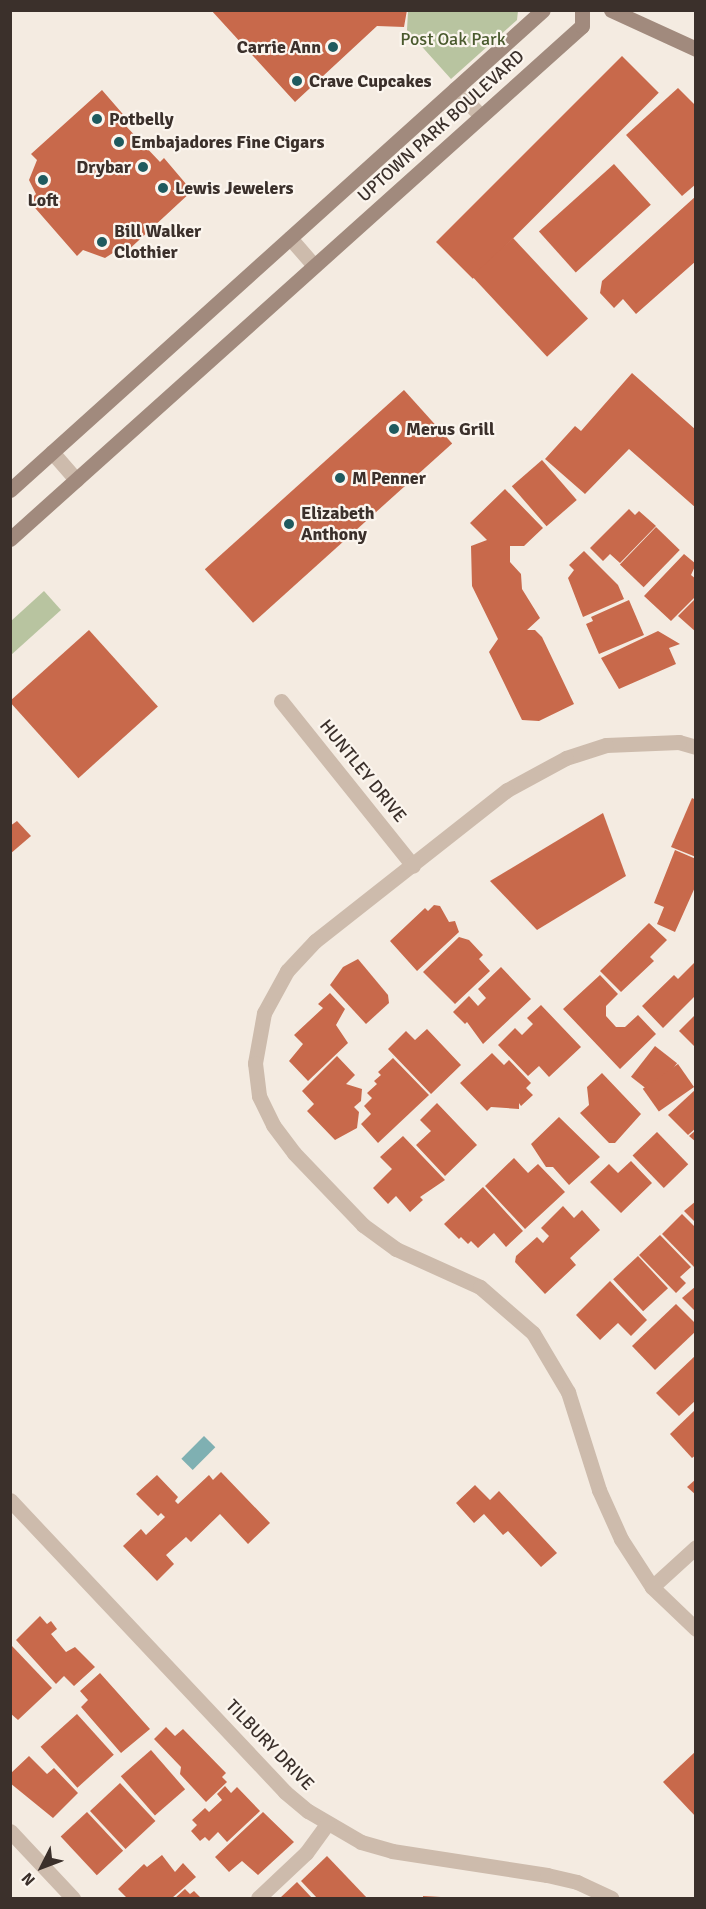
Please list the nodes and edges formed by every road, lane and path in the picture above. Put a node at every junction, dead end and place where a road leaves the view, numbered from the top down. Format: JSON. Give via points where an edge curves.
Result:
{"nodes":[{"id":1,"x":529,"y":10,"type":"edge"},
{"id":2,"x":543,"y":10,"type":"edge"},
{"id":3,"x":582,"y":10,"type":"edge"},
{"id":4,"x":611,"y":10,"type":"edge"},
{"id":5,"x":525,"y":26,"type":"junction"},
{"id":6,"x":696,"y":49,"type":"edge"},
{"id":7,"x":455,"y":89,"type":"junction"},
{"id":8,"x":481,"y":116,"type":"junction"},
{"id":9,"x":290,"y":238,"type":"junction"},
{"id":10,"x":314,"y":266,"type":"junction"},
{"id":11,"x":52,"y":452,"type":"junction"},
{"id":12,"x":76,"y":480,"type":"junction"},
{"id":13,"x":10,"y":490,"type":"edge"},
{"id":14,"x":10,"y":539,"type":"edge"},
{"id":15,"x":281,"y":701,"type":"dead end"},
{"id":16,"x":696,"y":747,"type":"edge"},
{"id":17,"x":413,"y":866,"type":"junction"},
{"id":18,"x":10,"y":1500,"type":"edge"},
{"id":19,"x":696,"y":1547,"type":"edge"},
{"id":20,"x":652,"y":1587,"type":"junction"},
{"id":21,"x":696,"y":1629,"type":"edge"},
{"id":22,"x":327,"y":1824,"type":"junction"},
{"id":23,"x":10,"y":1831,"type":"edge"},
{"id":24,"x":73,"y":1899,"type":"edge"},
{"id":25,"x":258,"y":1899,"type":"edge"},
{"id":26,"x":611,"y":1899,"type":"edge"}],
"edges":[{"from":1,"to":5,"type":"street"},
{"from":2,"to":5,"type":"street","name":"UPTOWN PARK BOULEVARD"},
{"from":3,"to":8,"type":"street","name":"UPTOWN PARK BOULEVARD","via":[[582,26]]},
{"from":4,"to":6,"type":"street"},
{"from":5,"to":7,"type":"street","name":"UPTOWN PARK BOULEVARD"},
{"from":7,"to":8,"type":"street"},
{"from":7,"to":9,"type":"street","name":"UPTOWN PARK BOULEVARD"},
{"from":8,"to":10,"type":"street","name":"UPTOWN PARK BOULEVARD"},
{"from":9,"to":10,"type":"street"},
{"from":9,"to":11,"type":"street","name":"UPTOWN PARK BOULEVARD"},
{"from":10,"to":12,"type":"street","name":"UPTOWN PARK BOULEVARD"},
{"from":11,"to":12,"type":"street"},
{"from":11,"to":13,"type":"street","name":"UPTOWN PARK BOULEVARD"},
{"from":12,"to":14,"type":"street","name":"UPTOWN PARK BOULEVARD"},
{"from":15,"to":17,"type":"street","name":"HUNTLEY DRIVE"},
{"from":16,"to":17,"type":"street","via":[[679,742],[606,745],[566,758],[507,790]]},
{"from":17,"to":20,"type":"street","via":[[315,940],[287,971],[264,1013],[258,1036],[255,1063],[259,1096],[273,1125],[294,1153],[363,1225],[396,1249],[480,1287],[533,1333],[568,1392],[599,1490],[621,1539]]},
{"from":18,"to":22,"type":"street","name":"TILBURY DRIVE","via":[[285,1792]]},
{"from":19,"to":20,"type":"street"},
{"from":20,"to":21,"type":"street"},
{"from":22,"to":25,"type":"street","via":[[306,1852]]},
{"from":22,"to":26,"type":"street","name":"TILBURY DRIVE","via":[[361,1842],[392,1851],[547,1875],[577,1882]]},
{"from":23,"to":24,"type":"street"}]}
